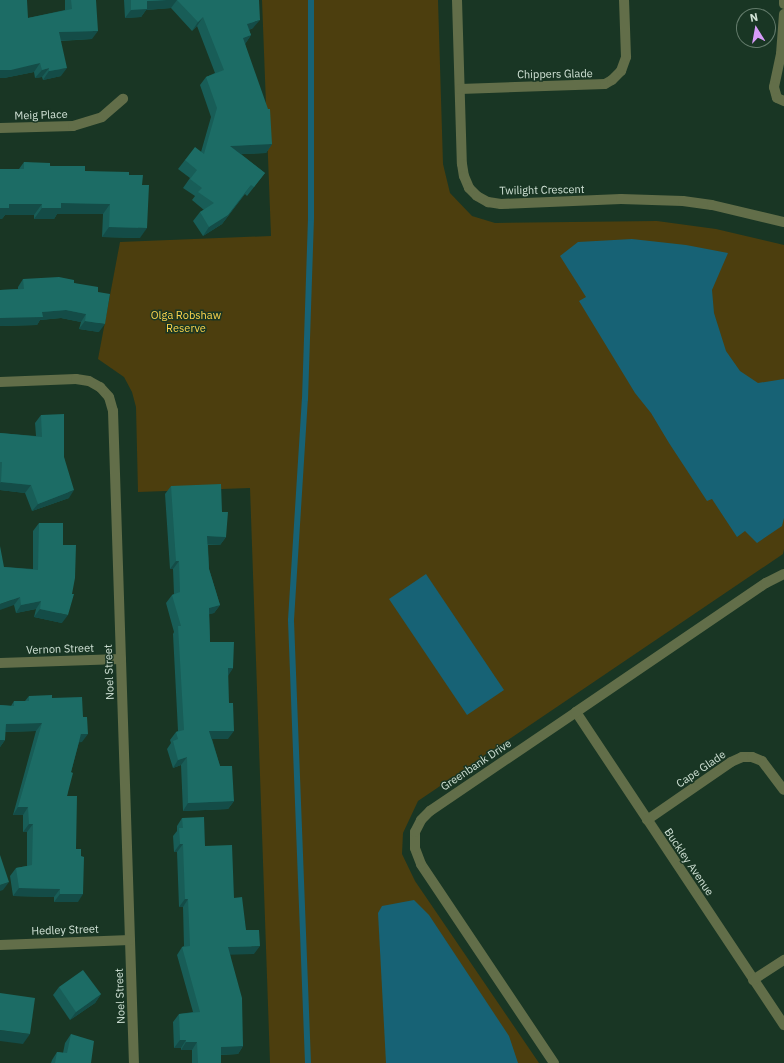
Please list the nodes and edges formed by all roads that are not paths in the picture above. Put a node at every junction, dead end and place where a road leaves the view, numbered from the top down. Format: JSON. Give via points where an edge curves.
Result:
{"nodes":[{"id":1,"x":457,"y":0,"type":"edge"},
{"id":2,"x":624,"y":0,"type":"edge"},
{"id":3,"x":784,"y":0,"type":"edge"},
{"id":4,"x":784,"y":4,"type":"edge"},
{"id":5,"x":784,"y":14,"type":"edge"},
{"id":6,"x":460,"y":89,"type":"junction"},
{"id":7,"x":123,"y":99,"type":"dead end"},
{"id":8,"x":784,"y":101,"type":"edge"},
{"id":9,"x":0,"y":128,"type":"edge"},
{"id":10,"x":784,"y":222,"type":"edge"},
{"id":11,"x":0,"y":382,"type":"edge"},
{"id":12,"x":784,"y":574,"type":"edge"},
{"id":13,"x":121,"y":658,"type":"junction"},
{"id":14,"x":0,"y":663,"type":"edge"},
{"id":15,"x":576,"y":712,"type":"junction"},
{"id":16,"x":784,"y":790,"type":"edge"},
{"id":17,"x":647,"y":820,"type":"junction"},
{"id":18,"x":130,"y":940,"type":"junction"},
{"id":19,"x":0,"y":945,"type":"edge"},
{"id":20,"x":784,"y":960,"type":"edge"},
{"id":21,"x":753,"y":980,"type":"junction"},
{"id":22,"x":784,"y":1025,"type":"edge"},
{"id":23,"x":134,"y":1063,"type":"edge"},
{"id":24,"x":554,"y":1063,"type":"edge"}],
"edges":[{"from":1,"to":6,"type":"street","name":"Twilight Crescent"},
{"from":2,"to":6,"type":"street","name":"Chippers Glade","via":[[626,57],[621,71],[605,84]]},
{"from":3,"to":4,"type":"street"},
{"from":5,"to":8,"type":"street","via":[[781,54],[774,87],[777,98]]},
{"from":6,"to":10,"type":"street","name":"Twilight Crescent","via":[[464,176],[469,188],[488,202],[501,204],[621,199],[676,200],[712,205]]},
{"from":7,"to":9,"type":"street","name":"Meig Place","via":[[102,117],[73,126]]},
{"from":11,"to":13,"type":"street","name":"Noel Street","via":[[76,379],[95,384],[110,397],[113,411]]},
{"from":12,"to":15,"type":"street","name":"Greenbank Drive"},
{"from":13,"to":14,"type":"street","name":"Vernon Street"},
{"from":13,"to":18,"type":"street","name":"Noel Street"},
{"from":15,"to":17,"type":"street","name":"Buckley Avenue"},
{"from":15,"to":24,"type":"street","name":"Greenbank Drive","via":[[430,811],[421,820],[415,832],[415,848],[421,864]]},
{"from":16,"to":17,"type":"street","name":"Cape Glade","via":[[762,761],[742,757]]},
{"from":17,"to":21,"type":"street","name":"Buckley Avenue"},
{"from":18,"to":19,"type":"street","name":"Hedley Street"},
{"from":18,"to":23,"type":"street","name":"Noel Street"},
{"from":20,"to":21,"type":"street"},
{"from":21,"to":22,"type":"street","name":"Buckley Avenue"}]}
